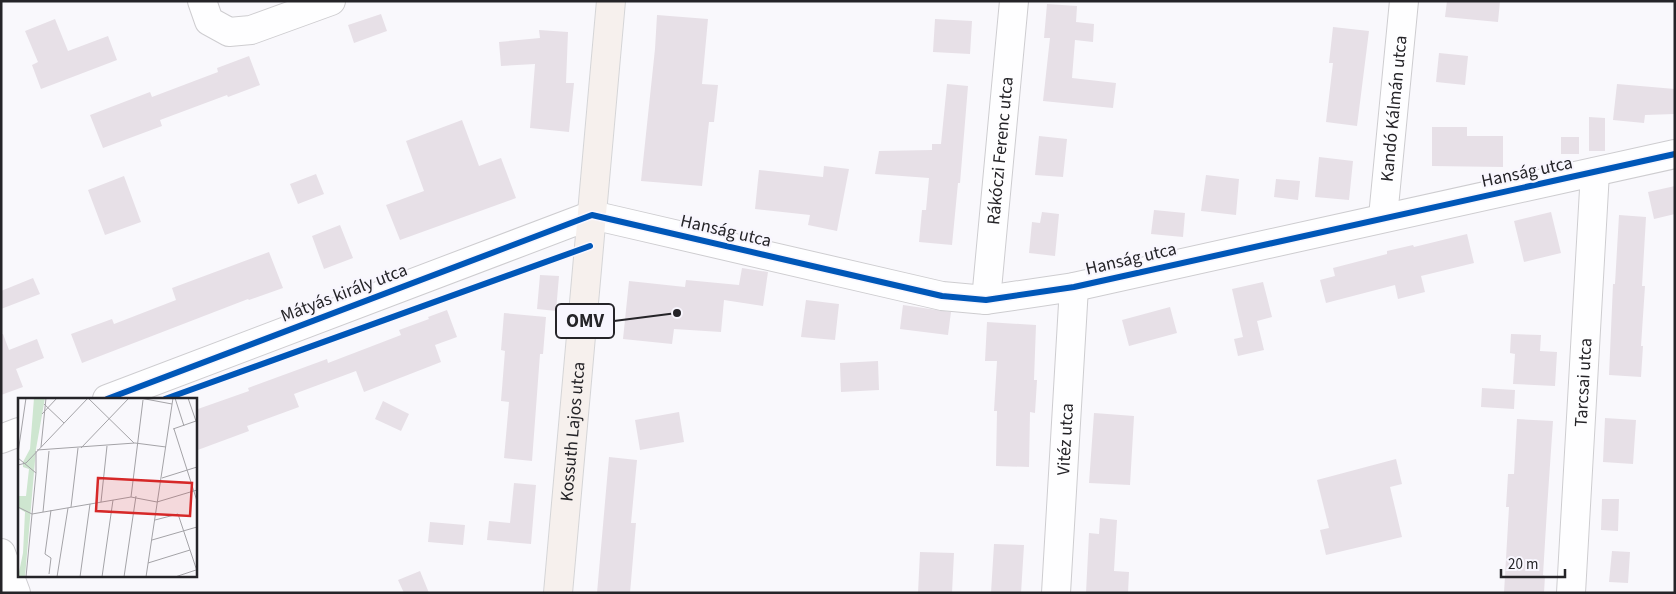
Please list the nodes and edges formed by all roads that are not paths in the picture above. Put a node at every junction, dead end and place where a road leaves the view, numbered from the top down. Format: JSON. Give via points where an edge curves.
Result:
{"nodes":[{"id":1,"x":202,"y":1,"type":"edge"},
{"id":2,"x":331,"y":1,"type":"edge"},
{"id":3,"x":612,"y":1,"type":"edge"},
{"id":4,"x":1014,"y":1,"type":"edge"},
{"id":5,"x":1404,"y":1,"type":"edge"},
{"id":6,"x":1675,"y":154,"type":"edge"},
{"id":7,"x":1594,"y":172,"type":"junction"},
{"id":8,"x":592,"y":215,"type":"junction"},
{"id":9,"x":1383,"y":218,"type":"junction"},
{"id":10,"x":1074,"y":287,"type":"junction"},
{"id":11,"x":986,"y":300,"type":"junction"},
{"id":12,"x":110,"y":398,"type":"edge"},
{"id":13,"x":18,"y":432,"type":"edge"},
{"id":14,"x":1,"y":439,"type":"edge"},
{"id":15,"x":1,"y":552,"type":"edge"},
{"id":16,"x":16,"y":593,"type":"edge"},
{"id":17,"x":558,"y":593,"type":"edge"},
{"id":18,"x":1056,"y":593,"type":"edge"},
{"id":19,"x":1571,"y":593,"type":"edge"}],
"edges":[{"from":1,"to":2,"type":"street","via":[[209,21],[229,32],[251,30]]},
{"from":3,"to":8,"type":"main road","name":"Kossuth Lajos utca"},
{"from":4,"to":11,"type":"street","name":"Rákóczi Ferenc utca"},
{"from":5,"to":9,"type":"street","name":"Kandó Kálmán utca"},
{"from":6,"to":7,"type":"street","name":"Hanság utca"},
{"from":7,"to":9,"type":"street","name":"Hanság utca"},
{"from":7,"to":19,"type":"street","name":"Tarcsai utca"},
{"from":8,"to":11,"type":"street","name":"Hanság utca","via":[[942,296]]},
{"from":8,"to":12,"type":"street","name":"Mátyás király utca"},
{"from":8,"to":17,"type":"main road","name":"Kossuth Lajos utca"},
{"from":9,"to":10,"type":"street","name":"Hanság utca"},
{"from":10,"to":11,"type":"street","name":"Hanság utca"},
{"from":10,"to":18,"type":"street","name":"Vitéz utca"},
{"from":13,"to":14,"type":"street"},
{"from":15,"to":16,"type":"street"}]}
